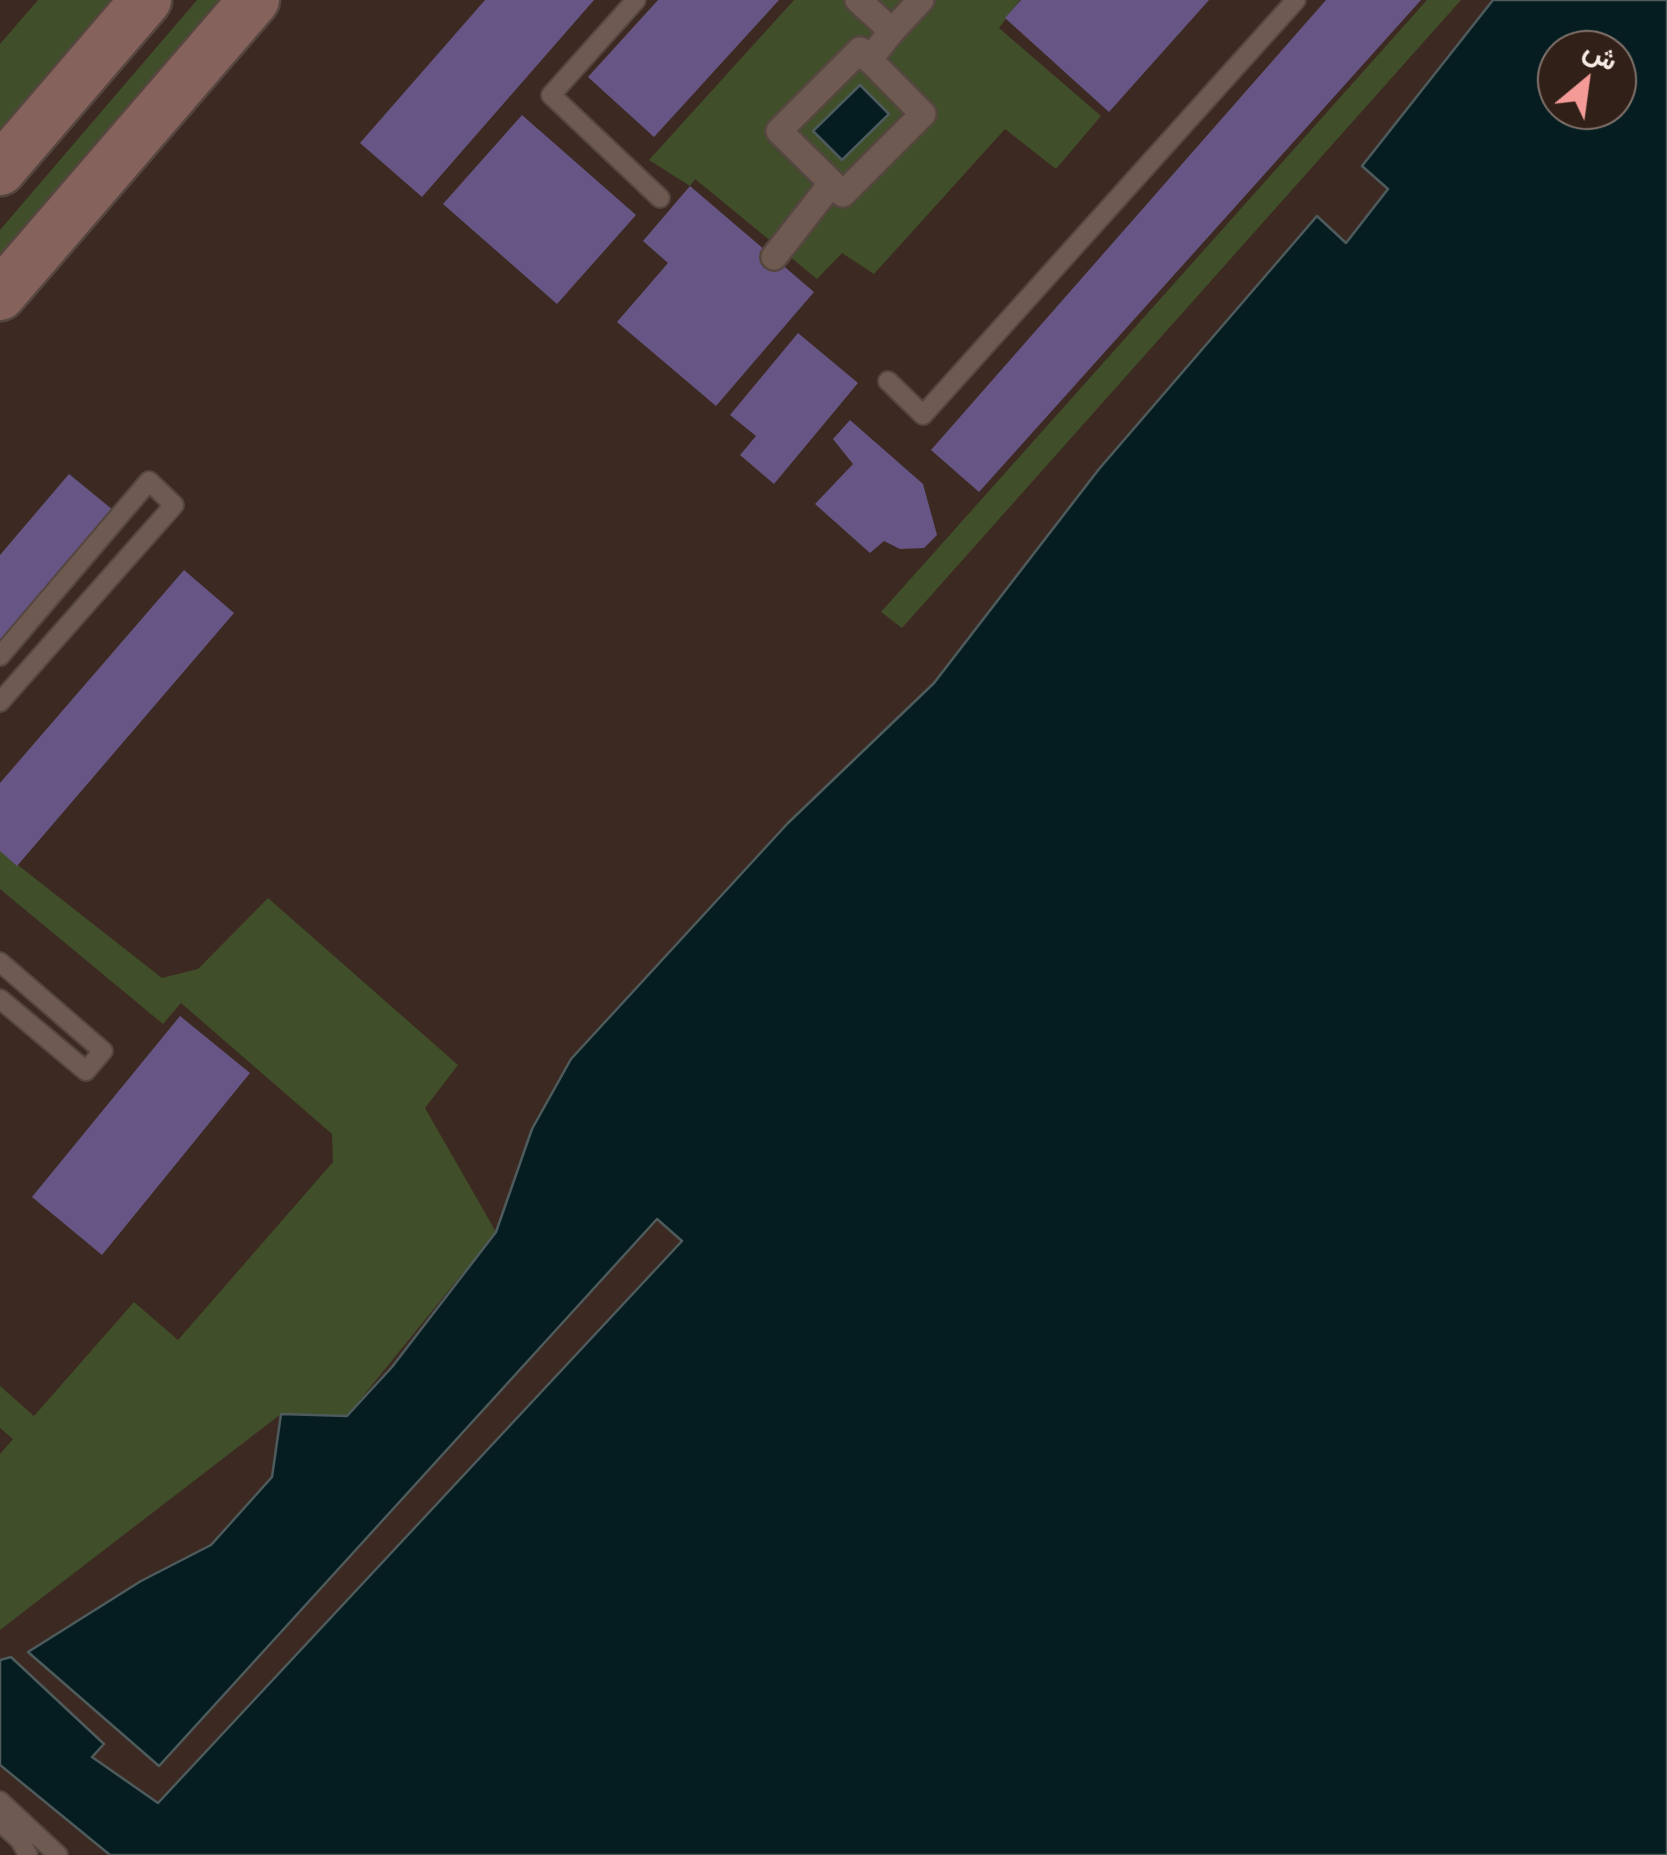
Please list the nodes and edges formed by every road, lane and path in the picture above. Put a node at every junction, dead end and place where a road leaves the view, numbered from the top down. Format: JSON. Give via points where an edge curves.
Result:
{"nodes":[{"id":1,"x":146,"y":0,"type":"edge"},
{"id":2,"x":254,"y":0,"type":"edge"},
{"id":3,"x":636,"y":0,"type":"edge"},
{"id":4,"x":858,"y":0,"type":"edge"},
{"id":5,"x":921,"y":0,"type":"edge"},
{"id":6,"x":1296,"y":0,"type":"edge"},
{"id":7,"x":892,"y":31,"type":"junction"},
{"id":8,"x":869,"y":60,"type":"junction"},
{"id":9,"x":0,"y":170,"type":"edge"},
{"id":10,"x":832,"y":184,"type":"junction"},
{"id":11,"x":660,"y":198,"type":"dead end"},
{"id":12,"x":774,"y":257,"type":"dead end"},
{"id":13,"x":0,"y":295,"type":"edge"},
{"id":14,"x":888,"y":381,"type":"dead end"},
{"id":15,"x":0,"y":656,"type":"edge"},
{"id":16,"x":0,"y":702,"type":"edge"},
{"id":17,"x":0,"y":962,"type":"edge"},
{"id":18,"x":0,"y":999,"type":"edge"},
{"id":19,"x":0,"y":1801,"type":"edge"},
{"id":20,"x":0,"y":1822,"type":"edge"},
{"id":21,"x":28,"y":1855,"type":"edge"},
{"id":22,"x":58,"y":1855,"type":"edge"}],
"edges":[{"from":1,"to":9,"type":"main road"},
{"from":2,"to":13,"type":"main road"},
{"from":3,"to":11,"type":"lane","via":[[552,96]]},
{"from":4,"to":7,"type":"street"},
{"from":5,"to":7,"type":"street"},
{"from":6,"to":14,"type":"lane","via":[[923,414]]},
{"from":7,"to":8,"type":"street"},
{"from":8,"to":10,"type":"street","via":[[860,50],[778,131]]},
{"from":8,"to":10,"type":"street","via":[[924,114],[842,194]]},
{"from":10,"to":12,"type":"street"},
{"from":15,"to":16,"type":"lane","via":[[149,482],[174,504]]},
{"from":17,"to":18,"type":"lane","via":[[102,1051],[86,1071]]},
{"from":19,"to":22,"type":"lane"},
{"from":20,"to":21,"type":"lane"}]}
